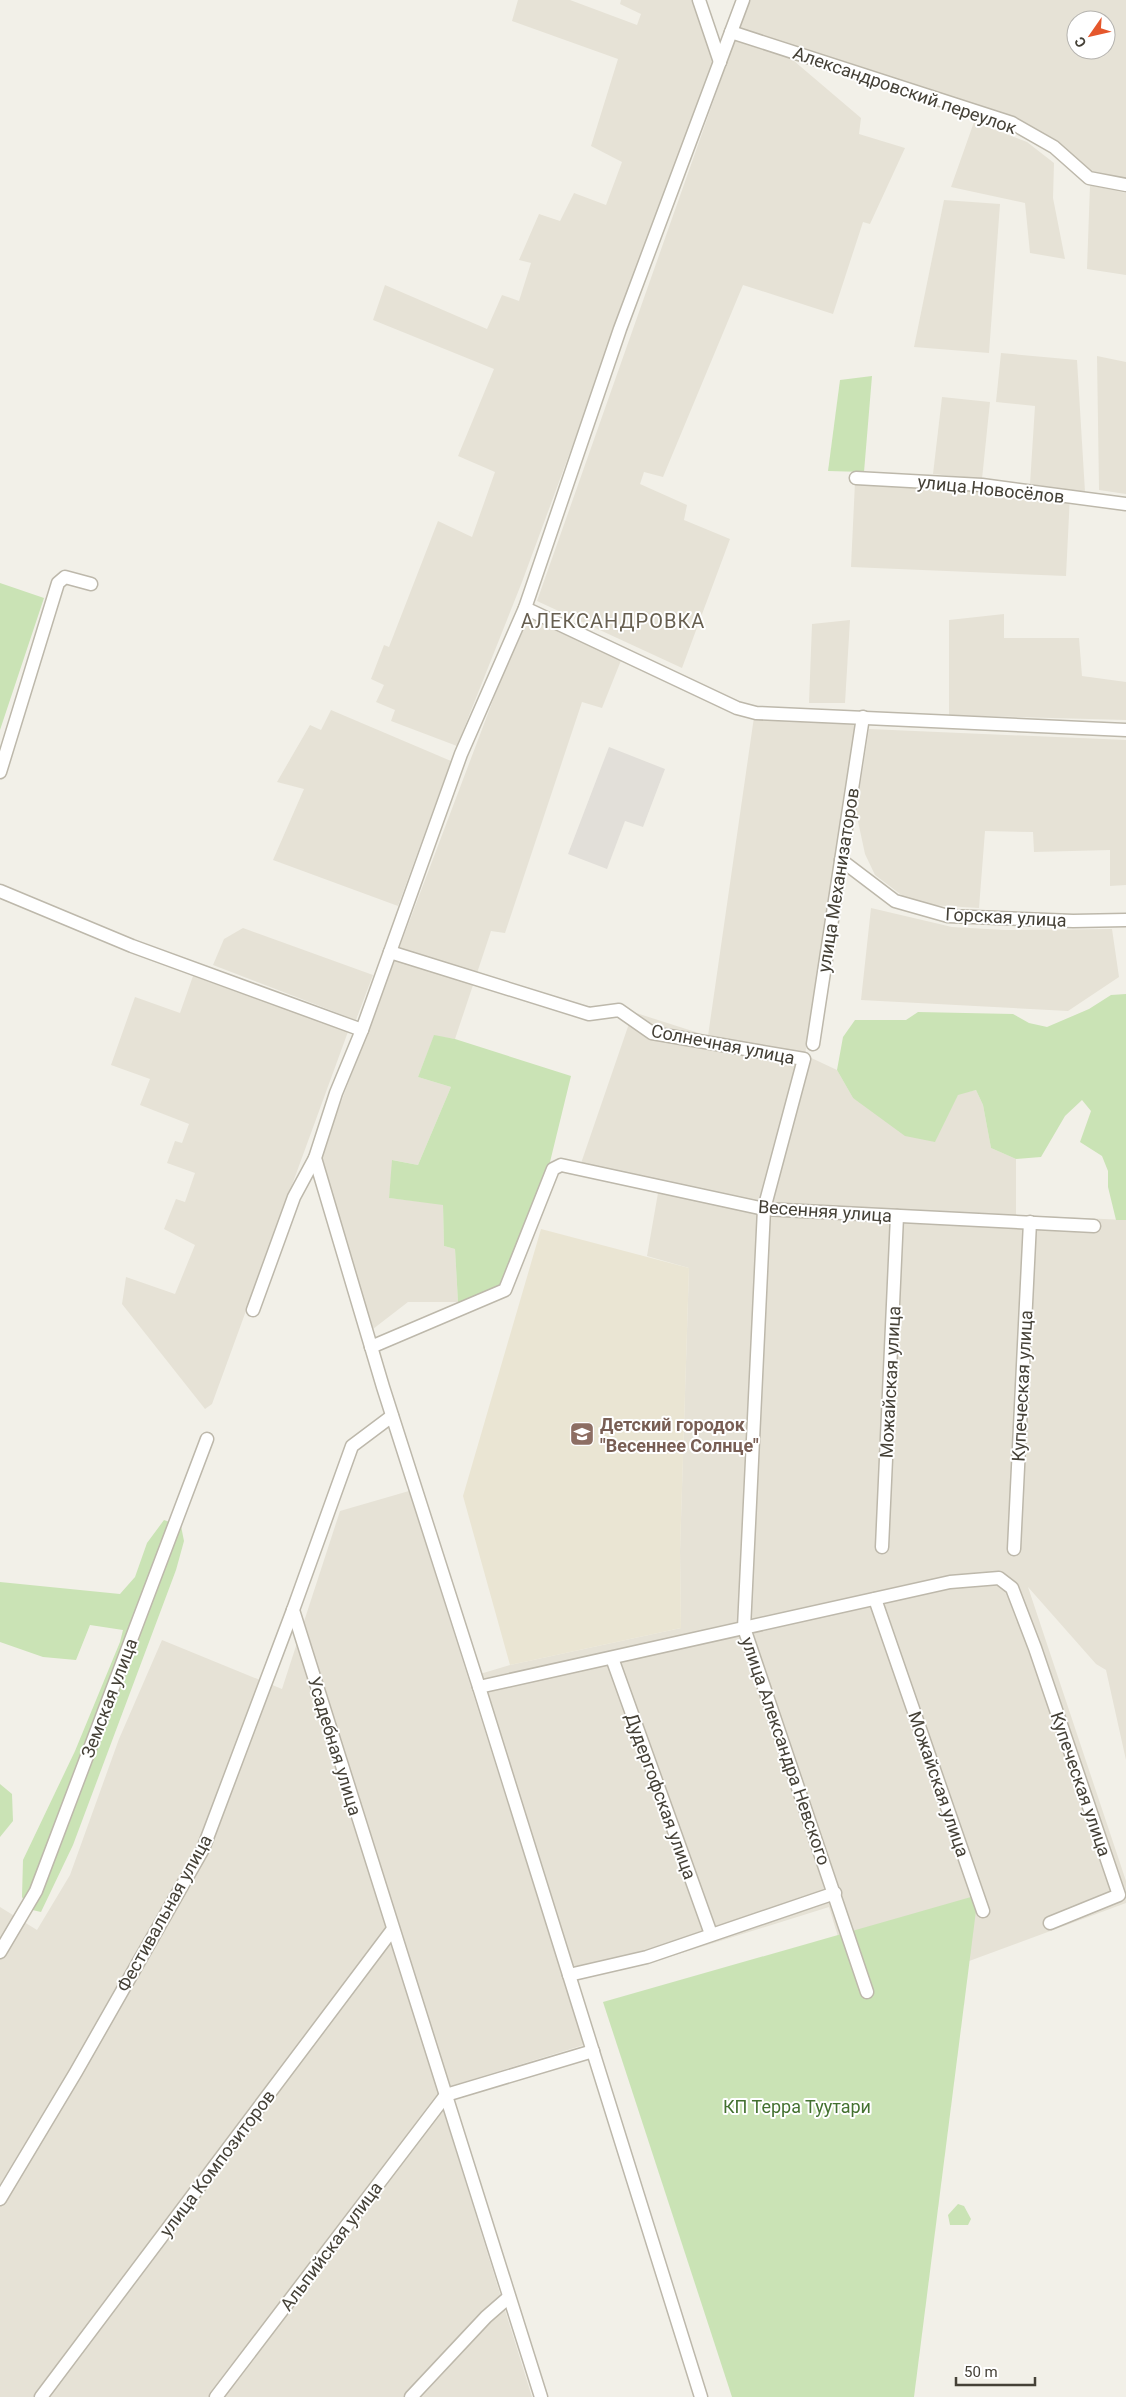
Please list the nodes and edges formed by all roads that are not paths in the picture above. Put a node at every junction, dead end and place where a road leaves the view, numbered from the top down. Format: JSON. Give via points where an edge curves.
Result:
{"nodes":[{"id":1,"x":700,"y":0,"type":"edge"},
{"id":2,"x":738,"y":3,"type":"edge"},
{"id":3,"x":731,"y":32,"type":"junction"},
{"id":4,"x":720,"y":62,"type":"junction"},
{"id":5,"x":1126,"y":185,"type":"edge"},
{"id":6,"x":856,"y":478,"type":"dead end"},
{"id":7,"x":1126,"y":504,"type":"edge"},
{"id":8,"x":91,"y":584,"type":"dead end"},
{"id":9,"x":525,"y":608,"type":"junction"},
{"id":10,"x":863,"y":717,"type":"junction"},
{"id":11,"x":1126,"y":730,"type":"edge"},
{"id":12,"x":0,"y":772,"type":"edge"},
{"id":13,"x":841,"y":860,"type":"junction"},
{"id":14,"x":0,"y":891,"type":"edge"},
{"id":15,"x":1126,"y":920,"type":"edge"},
{"id":16,"x":390,"y":952,"type":"junction"},
{"id":17,"x":362,"y":1030,"type":"junction"},
{"id":18,"x":813,"y":1044,"type":"dead end"},
{"id":19,"x":804,"y":1059,"type":"joint"},
{"id":20,"x":315,"y":1158,"type":"junction"},
{"id":21,"x":764,"y":1209,"type":"junction"},
{"id":22,"x":897,"y":1216,"type":"junction"},
{"id":23,"x":1030,"y":1222,"type":"junction"},
{"id":24,"x":1094,"y":1226,"type":"dead end"},
{"id":25,"x":253,"y":1310,"type":"dead end"},
{"id":26,"x":371,"y":1347,"type":"junction"},
{"id":27,"x":392,"y":1416,"type":"junction"},
{"id":28,"x":207,"y":1439,"type":"dead end"},
{"id":29,"x":882,"y":1548,"type":"dead end"},
{"id":30,"x":1014,"y":1549,"type":"dead end"},
{"id":31,"x":875,"y":1599,"type":"junction"},
{"id":32,"x":293,"y":1610,"type":"junction"},
{"id":33,"x":744,"y":1628,"type":"junction"},
{"id":34,"x":612,"y":1658,"type":"junction"},
{"id":35,"x":479,"y":1687,"type":"junction"},
{"id":36,"x":835,"y":1893,"type":"junction"},
{"id":37,"x":983,"y":1911,"type":"dead end"},
{"id":38,"x":1050,"y":1923,"type":"dead end"},
{"id":39,"x":393,"y":1929,"type":"junction"},
{"id":40,"x":710,"y":1934,"type":"junction"},
{"id":41,"x":0,"y":1952,"type":"edge"},
{"id":42,"x":569,"y":1975,"type":"junction"},
{"id":43,"x":867,"y":1992,"type":"dead end"},
{"id":44,"x":593,"y":2051,"type":"junction"},
{"id":45,"x":446,"y":2096,"type":"junction"},
{"id":46,"x":0,"y":2199,"type":"edge"},
{"id":47,"x":509,"y":2297,"type":"junction"},
{"id":48,"x":41,"y":2397,"type":"edge"},
{"id":49,"x":216,"y":2397,"type":"edge"},
{"id":50,"x":412,"y":2397,"type":"edge"},
{"id":51,"x":541,"y":2397,"type":"edge"},
{"id":52,"x":701,"y":2397,"type":"edge"}],
"edges":[{"from":1,"to":4,"type":"street"},
{"from":2,"to":3,"type":"street"},
{"from":3,"to":4,"type":"street"},
{"from":3,"to":5,"type":"street","name":"Александровский переулок","via":[[1012,123],[1054,148],[1089,178]]},
{"from":4,"to":9,"type":"street","via":[[620,329]]},
{"from":6,"to":7,"type":"street","name":"улица Новосёлов","via":[[982,485]]},
{"from":8,"to":12,"type":"street","via":[[65,577],[58,583]]},
{"from":9,"to":10,"type":"street","via":[[737,708],[756,713]]},
{"from":9,"to":16,"type":"street","via":[[462,754]]},
{"from":10,"to":11,"type":"street"},
{"from":10,"to":13,"type":"street","name":"улица Механизаторов"},
{"from":13,"to":15,"type":"street","name":"Горская улица","via":[[895,901],[948,916]]},
{"from":13,"to":18,"type":"street","name":"улица Механизаторов"},
{"from":14,"to":17,"type":"street","via":[[132,946]]},
{"from":16,"to":17,"type":"street"},
{"from":16,"to":19,"type":"street","name":"Солнечная улица","via":[[589,1014],[619,1010],[652,1034]]},
{"from":17,"to":20,"type":"street","via":[[336,1093]]},
{"from":19,"to":21,"type":"street","name":"улица Александра Невского"},
{"from":20,"to":25,"type":"street","via":[[294,1197]]},
{"from":20,"to":26,"type":"street"},
{"from":21,"to":22,"type":"street","name":"Весенняя улица"},
{"from":21,"to":26,"type":"street","name":"Весенняя улица","via":[[560,1165],[554,1169],[505,1290]]},
{"from":21,"to":33,"type":"street","name":"улица Александра Невского"},
{"from":22,"to":23,"type":"street","name":"Весенняя улица"},
{"from":22,"to":29,"type":"street","name":"Можайская улица"},
{"from":23,"to":24,"type":"street","name":"Весенняя улица"},
{"from":23,"to":30,"type":"street","name":"Купеческая улица"},
{"from":26,"to":27,"type":"street"},
{"from":27,"to":32,"type":"street","via":[[352,1446]]},
{"from":27,"to":35,"type":"street"},
{"from":28,"to":41,"type":"street","name":"Земская улица","via":[[36,1891]]},
{"from":31,"to":33,"type":"street"},
{"from":31,"to":37,"type":"street","name":"Можайская улица"},
{"from":31,"to":38,"type":"street","name":"Купеческая улица","via":[[950,1582],[999,1578],[1012,1588],[1119,1895]]},
{"from":32,"to":39,"type":"street","name":"Усадебная улица"},
{"from":32,"to":46,"type":"street","name":"Фестивальная улица","via":[[203,1850]]},
{"from":33,"to":34,"type":"street"},
{"from":33,"to":36,"type":"street","name":"улица Александра Невского"},
{"from":34,"to":35,"type":"street"},
{"from":34,"to":40,"type":"street","name":"Дудергофская улица"},
{"from":35,"to":42,"type":"street"},
{"from":36,"to":40,"type":"street"},
{"from":36,"to":43,"type":"street","name":"улица Александра Невского"},
{"from":39,"to":45,"type":"street","name":"Усадебная улица"},
{"from":39,"to":48,"type":"street","name":"улица Композиторов"},
{"from":40,"to":42,"type":"street","via":[[647,1957]]},
{"from":42,"to":44,"type":"street"},
{"from":44,"to":45,"type":"street"},
{"from":44,"to":52,"type":"street"},
{"from":45,"to":47,"type":"street","name":"Усадебная улица"},
{"from":45,"to":49,"type":"street","name":"Альпийская улица"},
{"from":47,"to":50,"type":"street","via":[[486,2317]]},
{"from":47,"to":51,"type":"street","name":"Усадебная улица"}]}
